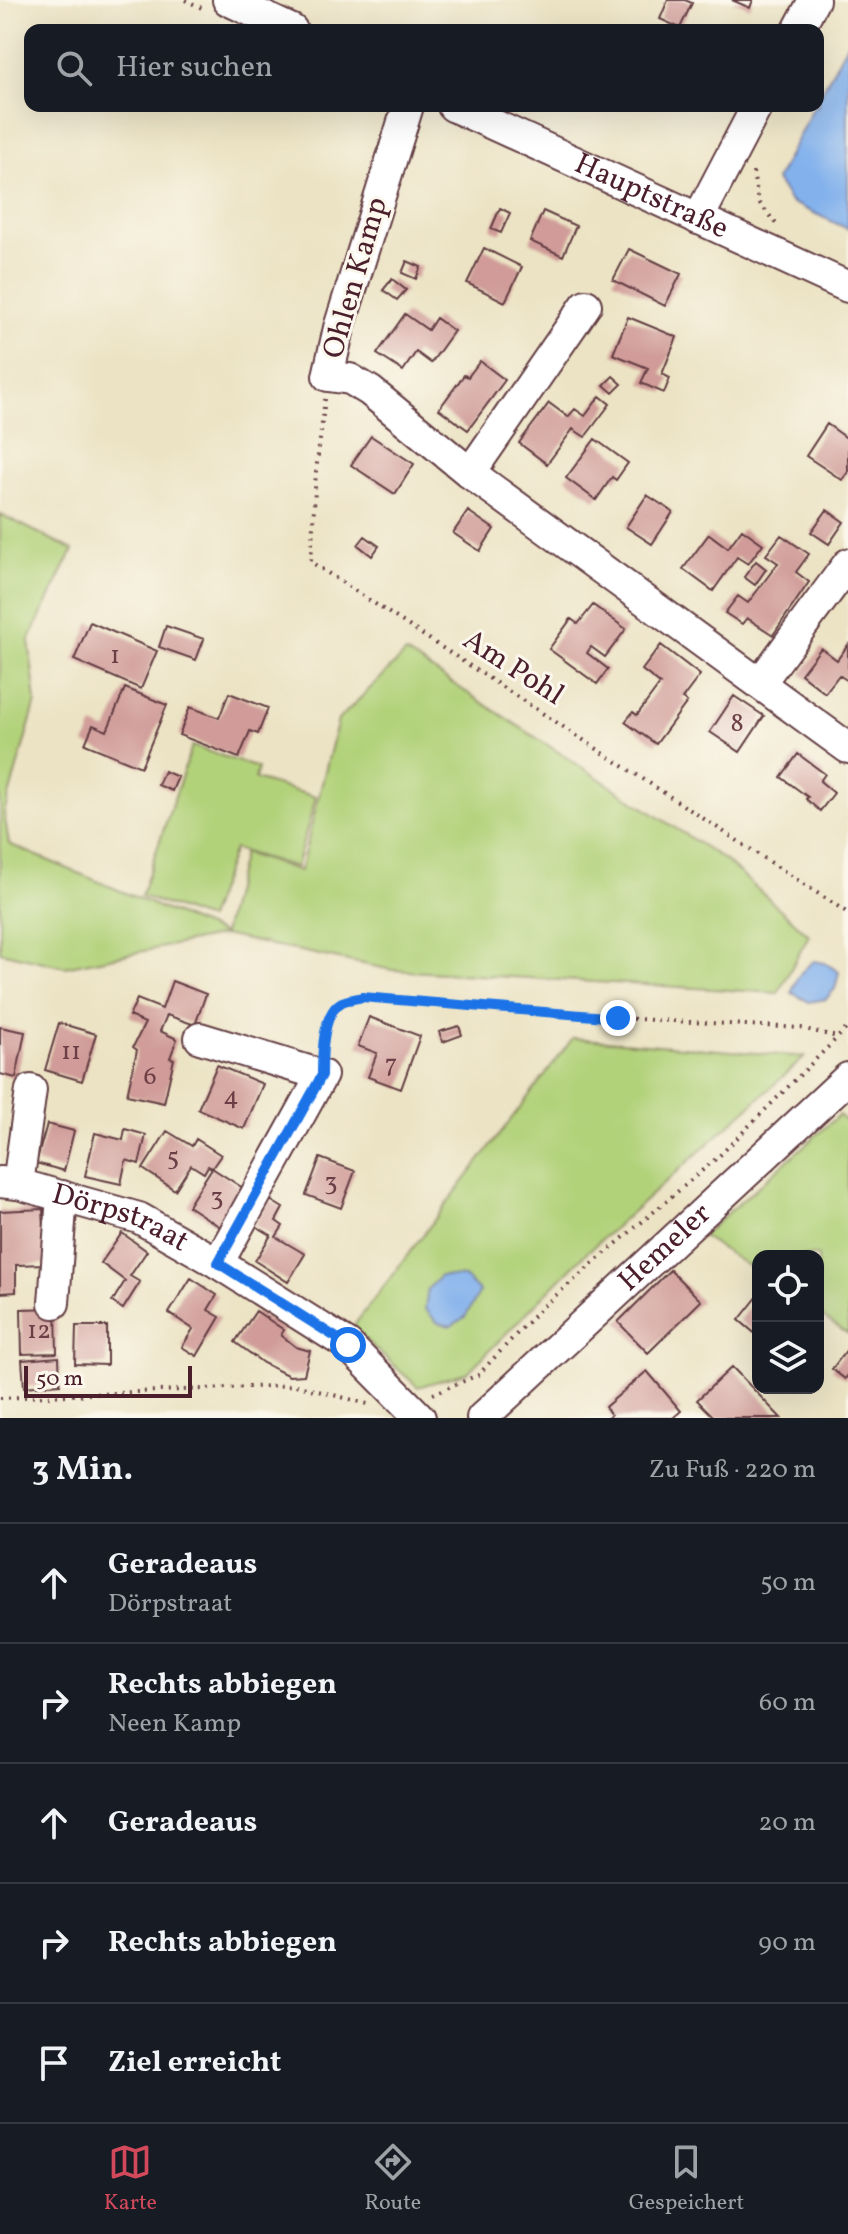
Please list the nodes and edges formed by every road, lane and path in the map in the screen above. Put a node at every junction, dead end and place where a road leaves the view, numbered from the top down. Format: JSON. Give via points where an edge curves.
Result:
{"nodes":[{"id":1,"x":228,"y":0,"type":"edge"},
{"id":2,"x":814,"y":0,"type":"edge"},
{"id":3,"x":279,"y":24,"type":"edge"},
{"id":4,"x":801,"y":24,"type":"edge"},
{"id":5,"x":406,"y":112,"type":"edge"},
{"id":6,"x":466,"y":112,"type":"edge"},
{"id":7,"x":754,"y":112,"type":"edge"},
{"id":8,"x":753,"y":171,"type":"dead end"},
{"id":9,"x":698,"y":219,"type":"junction"},
{"id":10,"x":790,"y":231,"type":"dead end"},
{"id":11,"x":848,"y":287,"type":"edge"},
{"id":12,"x":586,"y":305,"type":"dead end"},
{"id":13,"x":328,"y":376,"type":"junction"},
{"id":14,"x":470,"y":473,"type":"junction"},
{"id":15,"x":848,"y":564,"type":"edge"},
{"id":16,"x":760,"y":683,"type":"junction"},
{"id":17,"x":848,"y":748,"type":"edge"},
{"id":18,"x":848,"y":913,"type":"edge"},
{"id":19,"x":848,"y":1027,"type":"edge"},
{"id":20,"x":837,"y":1037,"type":"junction"},
{"id":21,"x":200,"y":1038,"type":"dead end"},
{"id":22,"x":322,"y":1075,"type":"junction"},
{"id":23,"x":848,"y":1078,"type":"edge"},
{"id":24,"x":31,"y":1090,"type":"dead end"},
{"id":25,"x":9,"y":1183,"type":"edge"},
{"id":26,"x":62,"y":1196,"type":"junction"},
{"id":27,"x":218,"y":1263,"type":"junction"},
{"id":28,"x":54,"y":1303,"type":"dead end"},
{"id":29,"x":0,"y":1398,"type":"edge"},
{"id":30,"x":416,"y":1414,"type":"edge"},
{"id":31,"x":482,"y":1418,"type":"edge"}],
"edges":[{"from":1,"to":3,"type":"street"},
{"from":2,"to":4,"type":"street"},
{"from":5,"to":13,"type":"street","name":"Ohlen Kamp"},
{"from":6,"to":9,"type":"street","name":"Hauptstraße"},
{"from":7,"to":9,"type":"street"},
{"from":8,"to":10,"type":"path","via":[[758,201],[776,224]]},
{"from":9,"to":11,"type":"street","name":"Hauptstraße"},
{"from":12,"to":14,"type":"street"},
{"from":13,"to":14,"type":"street","name":"Ohlen Kamp","via":[[350,379],[370,391]]},
{"from":13,"to":18,"type":"path","name":"Am Pohl","via":[[311,562]]},
{"from":14,"to":16,"type":"street","name":"Ohlen Kamp"},
{"from":15,"to":16,"type":"street"},
{"from":16,"to":17,"type":"street","name":"Ohlen Kamp"},
{"from":19,"to":20,"type":"path"},
{"from":20,"to":22,"type":"path","via":[[801,1028],[362,997],[342,1002],[333,1011],[321,1047]]},
{"from":20,"to":30,"type":"path","via":[[718,1157],[541,1308],[478,1375],[424,1396]]},
{"from":21,"to":22,"type":"street"},
{"from":22,"to":27,"type":"street"},
{"from":23,"to":31,"type":"street","name":"Hemeler"},
{"from":24,"to":25,"type":"street"},
{"from":25,"to":26,"type":"street","name":"Dörpstraat"},
{"from":26,"to":27,"type":"street","name":"Dörpstraat","via":[[139,1218]]},
{"from":26,"to":28,"type":"street"},
{"from":27,"to":30,"type":"street","name":"Dörpstraat","via":[[348,1345]]},
{"from":29,"to":30,"type":"path","via":[[295,1385]]}]}
